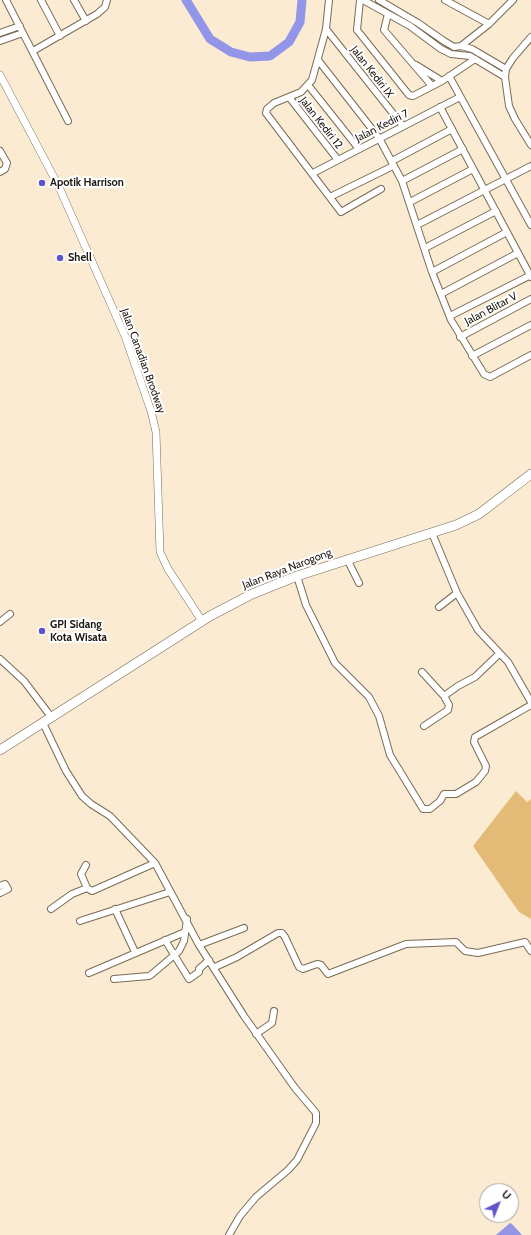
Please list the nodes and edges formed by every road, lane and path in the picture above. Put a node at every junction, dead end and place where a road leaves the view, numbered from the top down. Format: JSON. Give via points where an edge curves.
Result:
{"nodes":[{"id":1,"x":6,"y":0,"type":"edge"},
{"id":2,"x":41,"y":0,"type":"edge"},
{"id":3,"x":74,"y":0,"type":"edge"},
{"id":4,"x":107,"y":0,"type":"edge"},
{"id":5,"x":329,"y":0,"type":"edge"},
{"id":6,"x":360,"y":0,"type":"edge"},
{"id":7,"x":363,"y":0,"type":"edge"},
{"id":8,"x":379,"y":0,"type":"edge"},
{"id":9,"x":445,"y":0,"type":"edge"},
{"id":10,"x":509,"y":1,"type":"edge"},
{"id":11,"x":388,"y":14,"type":"junction"},
{"id":12,"x":86,"y":21,"type":"junction"},
{"id":13,"x":489,"y":24,"type":"junction"},
{"id":14,"x":20,"y":26,"type":"junction"},
{"id":15,"x":326,"y":29,"type":"junction"},
{"id":16,"x":0,"y":33,"type":"edge"},
{"id":17,"x":23,"y":33,"type":"junction"},
{"id":18,"x":60,"y":36,"type":"junction"},
{"id":19,"x":531,"y":37,"type":"edge"},
{"id":20,"x":0,"y":41,"type":"edge"},
{"id":21,"x":461,"y":46,"type":"junction"},
{"id":22,"x":33,"y":51,"type":"junction"},
{"id":23,"x":475,"y":59,"type":"junction"},
{"id":24,"x":318,"y":60,"type":"junction"},
{"id":25,"x":413,"y":64,"type":"junction"},
{"id":26,"x":506,"y":69,"type":"junction"},
{"id":27,"x":0,"y":75,"type":"edge"},
{"id":28,"x":449,"y":76,"type":"junction"},
{"id":29,"x":505,"y":77,"type":"junction"},
{"id":30,"x":442,"y":81,"type":"junction"},
{"id":31,"x":308,"y":85,"type":"junction"},
{"id":32,"x":432,"y":86,"type":"junction"},
{"id":33,"x":289,"y":97,"type":"junction"},
{"id":34,"x":460,"y":97,"type":"junction"},
{"id":35,"x":440,"y":107,"type":"junction"},
{"id":36,"x":68,"y":121,"type":"dead end"},
{"id":37,"x":403,"y":126,"type":"junction"},
{"id":38,"x":452,"y":129,"type":"junction"},
{"id":39,"x":379,"y":138,"type":"junction"},
{"id":40,"x":531,"y":145,"type":"edge"},
{"id":41,"x":359,"y":149,"type":"junction"},
{"id":42,"x":463,"y":149,"type":"junction"},
{"id":43,"x":0,"y":151,"type":"edge"},
{"id":44,"x":338,"y":160,"type":"junction"},
{"id":45,"x":392,"y":164,"type":"junction"},
{"id":46,"x":531,"y":166,"type":"edge"},
{"id":47,"x":473,"y":169,"type":"junction"},
{"id":48,"x":0,"y":172,"type":"edge"},
{"id":49,"x":313,"y":174,"type":"junction"},
{"id":50,"x":506,"y":180,"type":"junction"},
{"id":51,"x":402,"y":181,"type":"junction"},
{"id":52,"x":381,"y":189,"type":"dead end"},
{"id":53,"x":485,"y":190,"type":"junction"},
{"id":54,"x":330,"y":197,"type":"junction"},
{"id":55,"x":410,"y":202,"type":"junction"},
{"id":56,"x":496,"y":211,"type":"junction"},
{"id":57,"x":417,"y":225,"type":"junction"},
{"id":58,"x":531,"y":225,"type":"edge"},
{"id":59,"x":507,"y":232,"type":"junction"},
{"id":60,"x":425,"y":248,"type":"junction"},
{"id":61,"x":518,"y":253,"type":"junction"},
{"id":62,"x":432,"y":272,"type":"junction"},
{"id":63,"x":531,"y":276,"type":"edge"},
{"id":64,"x":441,"y":294,"type":"junction"},
{"id":65,"x":531,"y":299,"type":"edge"},
{"id":66,"x":450,"y":316,"type":"junction"},
{"id":67,"x":531,"y":325,"type":"edge"},
{"id":68,"x":460,"y":337,"type":"junction"},
{"id":69,"x":531,"y":355,"type":"edge"},
{"id":70,"x":472,"y":356,"type":"junction"},
{"id":71,"x":531,"y":474,"type":"edge"},
{"id":72,"x":432,"y":533,"type":"junction"},
{"id":73,"x":347,"y":559,"type":"junction"},
{"id":74,"x":297,"y":576,"type":"junction"},
{"id":75,"x":359,"y":583,"type":"dead end"},
{"id":76,"x":457,"y":593,"type":"junction"},
{"id":77,"x":439,"y":607,"type":"dead end"},
{"id":78,"x":10,"y":614,"type":"dead end"},
{"id":79,"x":202,"y":621,"type":"junction"},
{"id":80,"x":0,"y":622,"type":"edge"},
{"id":81,"x":499,"y":654,"type":"junction"},
{"id":82,"x":0,"y":659,"type":"edge"},
{"id":83,"x":422,"y":672,"type":"dead end"},
{"id":84,"x":444,"y":696,"type":"junction"},
{"id":85,"x":531,"y":702,"type":"edge"},
{"id":86,"x":531,"y":705,"type":"edge"},
{"id":87,"x":52,"y":718,"type":"junction"},
{"id":88,"x":43,"y":723,"type":"junction"},
{"id":89,"x":424,"y":726,"type":"dead end"},
{"id":90,"x":0,"y":750,"type":"edge"},
{"id":91,"x":155,"y":863,"type":"junction"},
{"id":92,"x":86,"y":865,"type":"dead end"},
{"id":93,"x":0,"y":886,"type":"edge"},
{"id":94,"x":87,"y":888,"type":"junction"},
{"id":95,"x":170,"y":892,"type":"junction"},
{"id":96,"x":0,"y":893,"type":"edge"},
{"id":97,"x":52,"y":908,"type":"dead end"},
{"id":98,"x":115,"y":909,"type":"junction"},
{"id":99,"x":186,"y":920,"type":"junction"},
{"id":100,"x":80,"y":922,"type":"dead end"},
{"id":101,"x":244,"y":928,"type":"dead end"},
{"id":102,"x":185,"y":932,"type":"junction"},
{"id":103,"x":165,"y":940,"type":"junction"},
{"id":104,"x":200,"y":945,"type":"junction"},
{"id":105,"x":531,"y":951,"type":"edge"},
{"id":106,"x":135,"y":952,"type":"junction"},
{"id":107,"x":174,"y":956,"type":"junction"},
{"id":108,"x":209,"y":960,"type":"junction"},
{"id":109,"x":215,"y":967,"type":"junction"},
{"id":110,"x":89,"y":973,"type":"dead end"},
{"id":111,"x":114,"y":979,"type":"dead end"},
{"id":112,"x":274,"y":1011,"type":"dead end"},
{"id":113,"x":256,"y":1034,"type":"junction"},
{"id":114,"x":229,"y":1235,"type":"edge"}],
"edges":[{"from":1,"to":14,"type":"street"},
{"from":2,"to":18,"type":"street"},
{"from":3,"to":12,"type":"street"},
{"from":4,"to":12,"type":"street","via":[[105,7]]},
{"from":5,"to":15,"type":"street"},
{"from":6,"to":32,"type":"street","via":[[357,30],[406,93],[413,96]]},
{"from":7,"to":11,"type":"street"},
{"from":8,"to":21,"type":"street","via":[[454,47]]},
{"from":9,"to":13,"type":"street"},
{"from":10,"to":13,"type":"street"},
{"from":11,"to":23,"type":"street","via":[[410,26],[441,49]]},
{"from":11,"to":25,"type":"street","via":[[384,30]]},
{"from":12,"to":18,"type":"street"},
{"from":13,"to":21,"type":"street"},
{"from":14,"to":16,"type":"street"},
{"from":14,"to":17,"type":"street"},
{"from":15,"to":24,"type":"street"},
{"from":15,"to":37,"type":"street","name":"Jalan Kediri IX"},
{"from":17,"to":20,"type":"street"},
{"from":17,"to":22,"type":"street"},
{"from":18,"to":22,"type":"street"},
{"from":19,"to":26,"type":"street"},
{"from":21,"to":26,"type":"street","via":[[472,49]]},
{"from":22,"to":36,"type":"street"},
{"from":23,"to":28,"type":"street"},
{"from":23,"to":29,"type":"street"},
{"from":24,"to":31,"type":"street"},
{"from":24,"to":39,"type":"street"},
{"from":25,"to":30,"type":"street"},
{"from":25,"to":32,"type":"street"},
{"from":26,"to":29,"type":"street"},
{"from":27,"to":79,"type":"street","name":"Jalan Canadian Brodway","via":[[59,187],[125,336],[156,432],[160,552],[168,569]]},
{"from":28,"to":30,"type":"street"},
{"from":28,"to":34,"type":"street"},
{"from":29,"to":40,"type":"street","via":[[509,106]]},
{"from":30,"to":32,"type":"street"},
{"from":31,"to":33,"type":"street","via":[[301,92]]},
{"from":31,"to":41,"type":"street"},
{"from":33,"to":44,"type":"street","name":"Jalan Kediri 12"},
{"from":33,"to":49,"type":"street","via":[[274,103],[266,113]]},
{"from":34,"to":35,"type":"street","name":"Jalan Kediri 7"},
{"from":34,"to":50,"type":"street"},
{"from":35,"to":37,"type":"street","name":"Jalan Kediri 7"},
{"from":35,"to":38,"type":"street"},
{"from":37,"to":39,"type":"street","name":"Jalan Kediri 7"},
{"from":38,"to":42,"type":"street"},
{"from":38,"to":45,"type":"street"},
{"from":39,"to":41,"type":"street","name":"Jalan Kediri 7"},
{"from":39,"to":45,"type":"street"},
{"from":41,"to":44,"type":"street","name":"Jalan Kediri 7"},
{"from":42,"to":47,"type":"street"},
{"from":42,"to":51,"type":"street"},
{"from":43,"to":48,"type":"street","via":[[7,163]]},
{"from":44,"to":49,"type":"street","name":"Jalan Kediri 7"},
{"from":45,"to":51,"type":"street"},
{"from":45,"to":54,"type":"street"},
{"from":46,"to":50,"type":"street"},
{"from":47,"to":53,"type":"street"},
{"from":47,"to":55,"type":"street"},
{"from":49,"to":54,"type":"street"},
{"from":50,"to":53,"type":"street"},
{"from":50,"to":58,"type":"street"},
{"from":51,"to":55,"type":"street"},
{"from":52,"to":54,"type":"street","via":[[341,212]]},
{"from":53,"to":56,"type":"street"},
{"from":53,"to":57,"type":"street"},
{"from":55,"to":57,"type":"street"},
{"from":56,"to":59,"type":"street"},
{"from":56,"to":60,"type":"street"},
{"from":57,"to":60,"type":"street"},
{"from":59,"to":61,"type":"street"},
{"from":59,"to":62,"type":"street"},
{"from":60,"to":62,"type":"street"},
{"from":61,"to":63,"type":"street"},
{"from":61,"to":64,"type":"street"},
{"from":62,"to":64,"type":"street"},
{"from":63,"to":66,"type":"street"},
{"from":64,"to":66,"type":"street"},
{"from":65,"to":68,"type":"street","name":"Jalan Blitar V"},
{"from":66,"to":68,"type":"street"},
{"from":67,"to":70,"type":"street"},
{"from":68,"to":70,"type":"street"},
{"from":69,"to":70,"type":"street","via":[[490,377],[484,374]]},
{"from":71,"to":72,"type":"main road","name":"Jalan Raya Narogong","via":[[479,514]]},
{"from":72,"to":73,"type":"main road","name":"Jalan Raya Narogong"},
{"from":72,"to":76,"type":"street"},
{"from":73,"to":74,"type":"main road","name":"Jalan Raya Narogong"},
{"from":73,"to":75,"type":"street"},
{"from":74,"to":79,"type":"main road","name":"Jalan Raya Narogong","via":[[252,594]]},
{"from":74,"to":86,"type":"street","via":[[306,606],[335,663],[369,696],[379,716],[390,755],[423,809],[430,809],[440,802],[444,794],[456,794],[476,782],[486,766],[474,742],[475,737]]},
{"from":76,"to":77,"type":"street"},
{"from":76,"to":81,"type":"street","via":[[478,630]]},
{"from":78,"to":80,"type":"street"},
{"from":79,"to":87,"type":"main road","name":"Jalan Raya Narogong"},
{"from":81,"to":84,"type":"street","via":[[474,677]]},
{"from":81,"to":85,"type":"street","via":[[508,662]]},
{"from":82,"to":87,"type":"street","via":[[24,681]]},
{"from":83,"to":84,"type":"street"},
{"from":84,"to":89,"type":"street","via":[[449,705],[448,710]]},
{"from":87,"to":88,"type":"main road","name":"Jalan Raya Narogong"},
{"from":88,"to":90,"type":"main road","name":"Jalan Raya Narogong"},
{"from":88,"to":91,"type":"street","via":[[66,771],[82,796],[110,816]]},
{"from":91,"to":94,"type":"street","via":[[94,891]]},
{"from":91,"to":95,"type":"street"},
{"from":92,"to":94,"type":"street","via":[[81,874]]},
{"from":93,"to":96,"type":"street","via":[[5,884],[8,889]]},
{"from":94,"to":97,"type":"street","via":[[72,894]]},
{"from":95,"to":98,"type":"street"},
{"from":95,"to":99,"type":"street"},
{"from":98,"to":100,"type":"street"},
{"from":98,"to":106,"type":"street"},
{"from":99,"to":102,"type":"street"},
{"from":99,"to":104,"type":"street"},
{"from":101,"to":104,"type":"street"},
{"from":102,"to":103,"type":"street"},
{"from":102,"to":107,"type":"street","via":[[184,941]]},
{"from":103,"to":106,"type":"street"},
{"from":103,"to":107,"type":"street"},
{"from":104,"to":108,"type":"street"},
{"from":105,"to":109,"type":"street","via":[[525,942],[478,953],[469,953],[456,942],[406,944],[328,974],[317,964],[302,969],[299,967],[285,937],[278,933]]},
{"from":106,"to":110,"type":"street"},
{"from":107,"to":108,"type":"street","via":[[189,978],[199,972]]},
{"from":107,"to":111,"type":"street","via":[[149,976]]},
{"from":108,"to":109,"type":"street"},
{"from":109,"to":113,"type":"street"},
{"from":112,"to":113,"type":"street","via":[[272,1023]]},
{"from":113,"to":114,"type":"street","via":[[314,1110],[317,1119],[297,1160],[252,1201]]}]}
